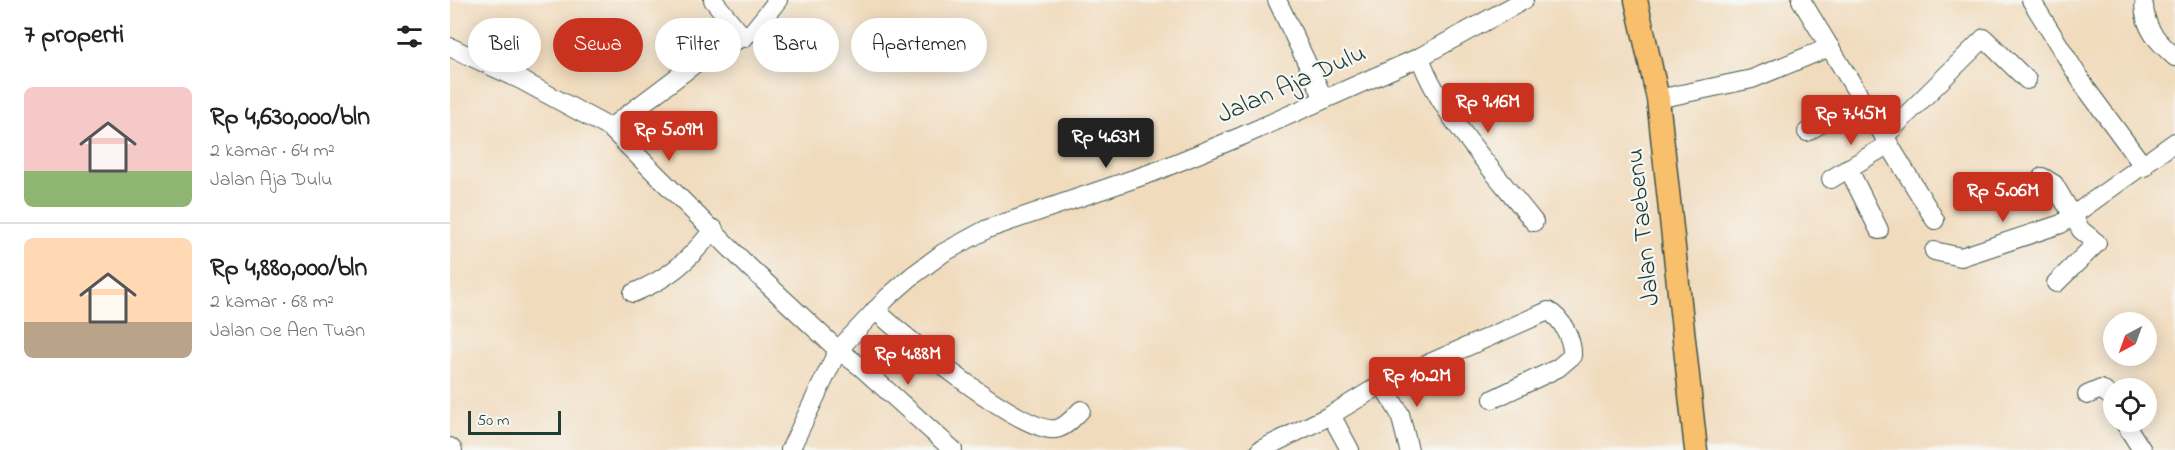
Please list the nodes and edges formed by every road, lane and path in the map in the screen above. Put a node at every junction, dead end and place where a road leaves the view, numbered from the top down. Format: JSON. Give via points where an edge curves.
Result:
{"nodes":[{"id":1,"x":713,"y":0,"type":"edge"},
{"id":2,"x":778,"y":0,"type":"edge"},
{"id":3,"x":1277,"y":0,"type":"edge"},
{"id":4,"x":1524,"y":0,"type":"edge"},
{"id":5,"x":1636,"y":0,"type":"edge"},
{"id":6,"x":1802,"y":0,"type":"edge"},
{"id":7,"x":2031,"y":0,"type":"edge"},
{"id":8,"x":2144,"y":5,"type":"dead end"},
{"id":9,"x":744,"y":38,"type":"junction"},
{"id":10,"x":450,"y":47,"type":"edge"},
{"id":11,"x":1830,"y":47,"type":"junction"},
{"id":12,"x":1420,"y":57,"type":"junction"},
{"id":13,"x":2175,"y":57,"type":"edge"},
{"id":14,"x":2027,"y":81,"type":"dead end"},
{"id":15,"x":1324,"y":99,"type":"junction"},
{"id":16,"x":1658,"y":99,"type":"junction"},
{"id":17,"x":1862,"y":99,"type":"junction"},
{"id":18,"x":610,"y":128,"type":"junction"},
{"id":19,"x":1807,"y":132,"type":"dead end"},
{"id":20,"x":1886,"y":140,"type":"junction"},
{"id":21,"x":2175,"y":142,"type":"edge"},
{"id":22,"x":2144,"y":167,"type":"junction"},
{"id":23,"x":1848,"y":168,"type":"junction"},
{"id":24,"x":2042,"y":177,"type":"dead end"},
{"id":25,"x":1832,"y":179,"type":"dead end"},
{"id":26,"x":2075,"y":217,"type":"junction"},
{"id":27,"x":1935,"y":220,"type":"dead end"},
{"id":28,"x":1534,"y":222,"type":"dead end"},
{"id":29,"x":714,"y":229,"type":"junction"},
{"id":30,"x":1879,"y":230,"type":"dead end"},
{"id":31,"x":1934,"y":251,"type":"dead end"},
{"id":32,"x":2056,"y":283,"type":"dead end"},
{"id":33,"x":633,"y":293,"type":"dead end"},
{"id":34,"x":875,"y":310,"type":"junction"},
{"id":35,"x":838,"y":350,"type":"junction"},
{"id":36,"x":1382,"y":384,"type":"junction"},
{"id":37,"x":2103,"y":391,"type":"edge"},
{"id":38,"x":2087,"y":394,"type":"dead end"},
{"id":39,"x":1493,"y":399,"type":"dead end"},
{"id":40,"x":1082,"y":410,"type":"dead end"},
{"id":41,"x":1331,"y":415,"type":"junction"},
{"id":42,"x":2130,"y":432,"type":"edge"},
{"id":43,"x":790,"y":450,"type":"edge"},
{"id":44,"x":953,"y":450,"type":"edge"},
{"id":45,"x":1260,"y":450,"type":"edge"},
{"id":46,"x":1350,"y":450,"type":"edge"},
{"id":47,"x":1409,"y":450,"type":"edge"},
{"id":48,"x":1696,"y":450,"type":"edge"},
{"id":49,"x":2142,"y":450,"type":"edge"}],
"edges":[{"from":1,"to":9,"type":"street"},
{"from":2,"to":9,"type":"street"},
{"from":3,"to":15,"type":"street"},
{"from":4,"to":12,"type":"street","name":"Jalan Aja Dulu"},
{"from":5,"to":16,"type":"main road","name":"Jalan Taebenu"},
{"from":6,"to":11,"type":"street"},
{"from":7,"to":22,"type":"street","via":[[2085,87]]},
{"from":8,"to":13,"type":"street","via":[[2145,22],[2151,33]]},
{"from":9,"to":18,"type":"street","via":[[696,63]]},
{"from":10,"to":18,"type":"street"},
{"from":11,"to":16,"type":"street","via":[[1752,80]]},
{"from":11,"to":17,"type":"street"},
{"from":12,"to":15,"type":"street","name":"Jalan Aja Dulu"},
{"from":12,"to":28,"type":"street","via":[[1426,75],[1453,117]]},
{"from":14,"to":20,"type":"street","via":[[1984,38]]},
{"from":15,"to":34,"type":"street","name":"Jalan Aja Dulu","via":[[1154,172],[987,229],[912,276]]},
{"from":16,"to":48,"type":"main road","name":"Jalan Taebenu"},
{"from":17,"to":19,"type":"street"},
{"from":17,"to":20,"type":"street"},
{"from":18,"to":29,"type":"street"},
{"from":20,"to":23,"type":"street"},
{"from":20,"to":27,"type":"street"},
{"from":21,"to":22,"type":"street"},
{"from":22,"to":26,"type":"street"},
{"from":23,"to":25,"type":"street"},
{"from":23,"to":30,"type":"street"},
{"from":24,"to":26,"type":"street","via":[[2054,184]]},
{"from":26,"to":31,"type":"street","via":[[2047,231],[1961,257]]},
{"from":26,"to":32,"type":"street","via":[[2081,230],[2097,243]]},
{"from":29,"to":33,"type":"street","via":[[689,260]]},
{"from":29,"to":35,"type":"street"},
{"from":34,"to":35,"type":"street","name":"Jalan Aja Dulu"},
{"from":34,"to":40,"type":"street","via":[[959,377],[1026,421],[1056,429]]},
{"from":35,"to":43,"type":"street","name":"Jalan Aja Dulu"},
{"from":35,"to":44,"type":"street"},
{"from":36,"to":39,"type":"street","via":[[1508,327],[1548,311],[1555,314],[1573,347],[1572,356],[1558,368]]},
{"from":36,"to":41,"type":"street"},
{"from":36,"to":47,"type":"street","via":[[1400,414]]},
{"from":37,"to":38,"type":"street"},
{"from":41,"to":45,"type":"street"},
{"from":41,"to":46,"type":"street"},
{"from":42,"to":49,"type":"street"}]}
